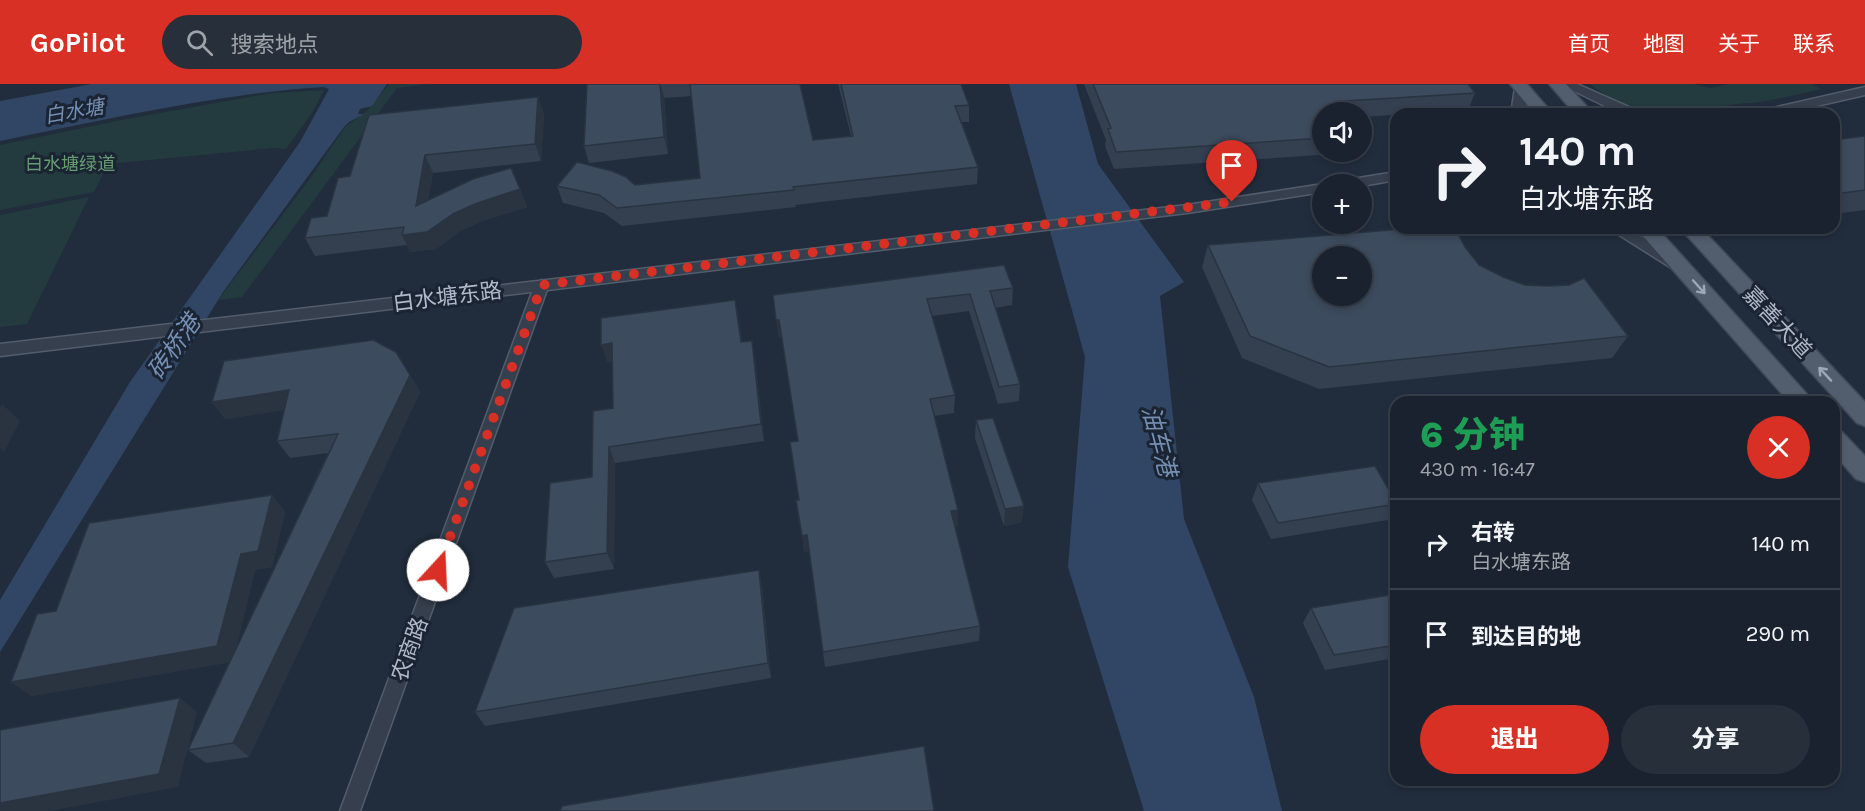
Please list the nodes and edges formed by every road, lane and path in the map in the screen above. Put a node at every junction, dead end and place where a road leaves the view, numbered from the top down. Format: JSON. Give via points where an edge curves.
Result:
{"nodes":[{"id":1,"x":1557,"y":84,"type":"edge"},
{"id":2,"x":1566,"y":84,"type":"edge"},
{"id":3,"x":1520,"y":86,"type":"edge"},
{"id":4,"x":1865,"y":91,"type":"edge"},
{"id":5,"x":1518,"y":108,"type":"edge"},
{"id":6,"x":1539,"y":108,"type":"edge"},
{"id":7,"x":1579,"y":108,"type":"edge"},
{"id":8,"x":1620,"y":108,"type":"edge"},
{"id":9,"x":1790,"y":108,"type":"edge"},
{"id":10,"x":1390,"y":177,"type":"edge"},
{"id":11,"x":1372,"y":180,"type":"edge"},
{"id":12,"x":1312,"y":190,"type":"edge"},
{"id":13,"x":1625,"y":234,"type":"edge"},
{"id":14,"x":1651,"y":234,"type":"edge"},
{"id":15,"x":1696,"y":234,"type":"edge"},
{"id":16,"x":1680,"y":266,"type":"junction"},
{"id":17,"x":542,"y":285,"type":"junction"},
{"id":18,"x":0,"y":350,"type":"edge"},
{"id":19,"x":1797,"y":396,"type":"edge"},
{"id":20,"x":1865,"y":417,"type":"edge"},
{"id":21,"x":1840,"y":445,"type":"edge"},
{"id":22,"x":1865,"y":472,"type":"edge"},
{"id":23,"x":350,"y":811,"type":"edge"}],
"edges":[{"from":1,"to":7,"type":"main road"},
{"from":2,"to":8,"type":"street"},
{"from":3,"to":5,"type":"street"},
{"from":3,"to":6,"type":"main road"},
{"from":4,"to":9,"type":"street"},
{"from":10,"to":11,"type":"street"},
{"from":12,"to":17,"type":"street","name":"白水塘东路","via":[[1187,209]]},
{"from":13,"to":16,"type":"street"},
{"from":14,"to":16,"type":"main road","name":"嘉善大道"},
{"from":20,"to":15,"type":"main road","name":"嘉善大道","one_way":true},
{"from":16,"to":19,"type":"main road","name":"嘉善大道","one_way":true},
{"from":17,"to":18,"type":"street","name":"白水塘东路"},
{"from":17,"to":23,"type":"street","name":"农商路"},
{"from":21,"to":22,"type":"main road"}]}
